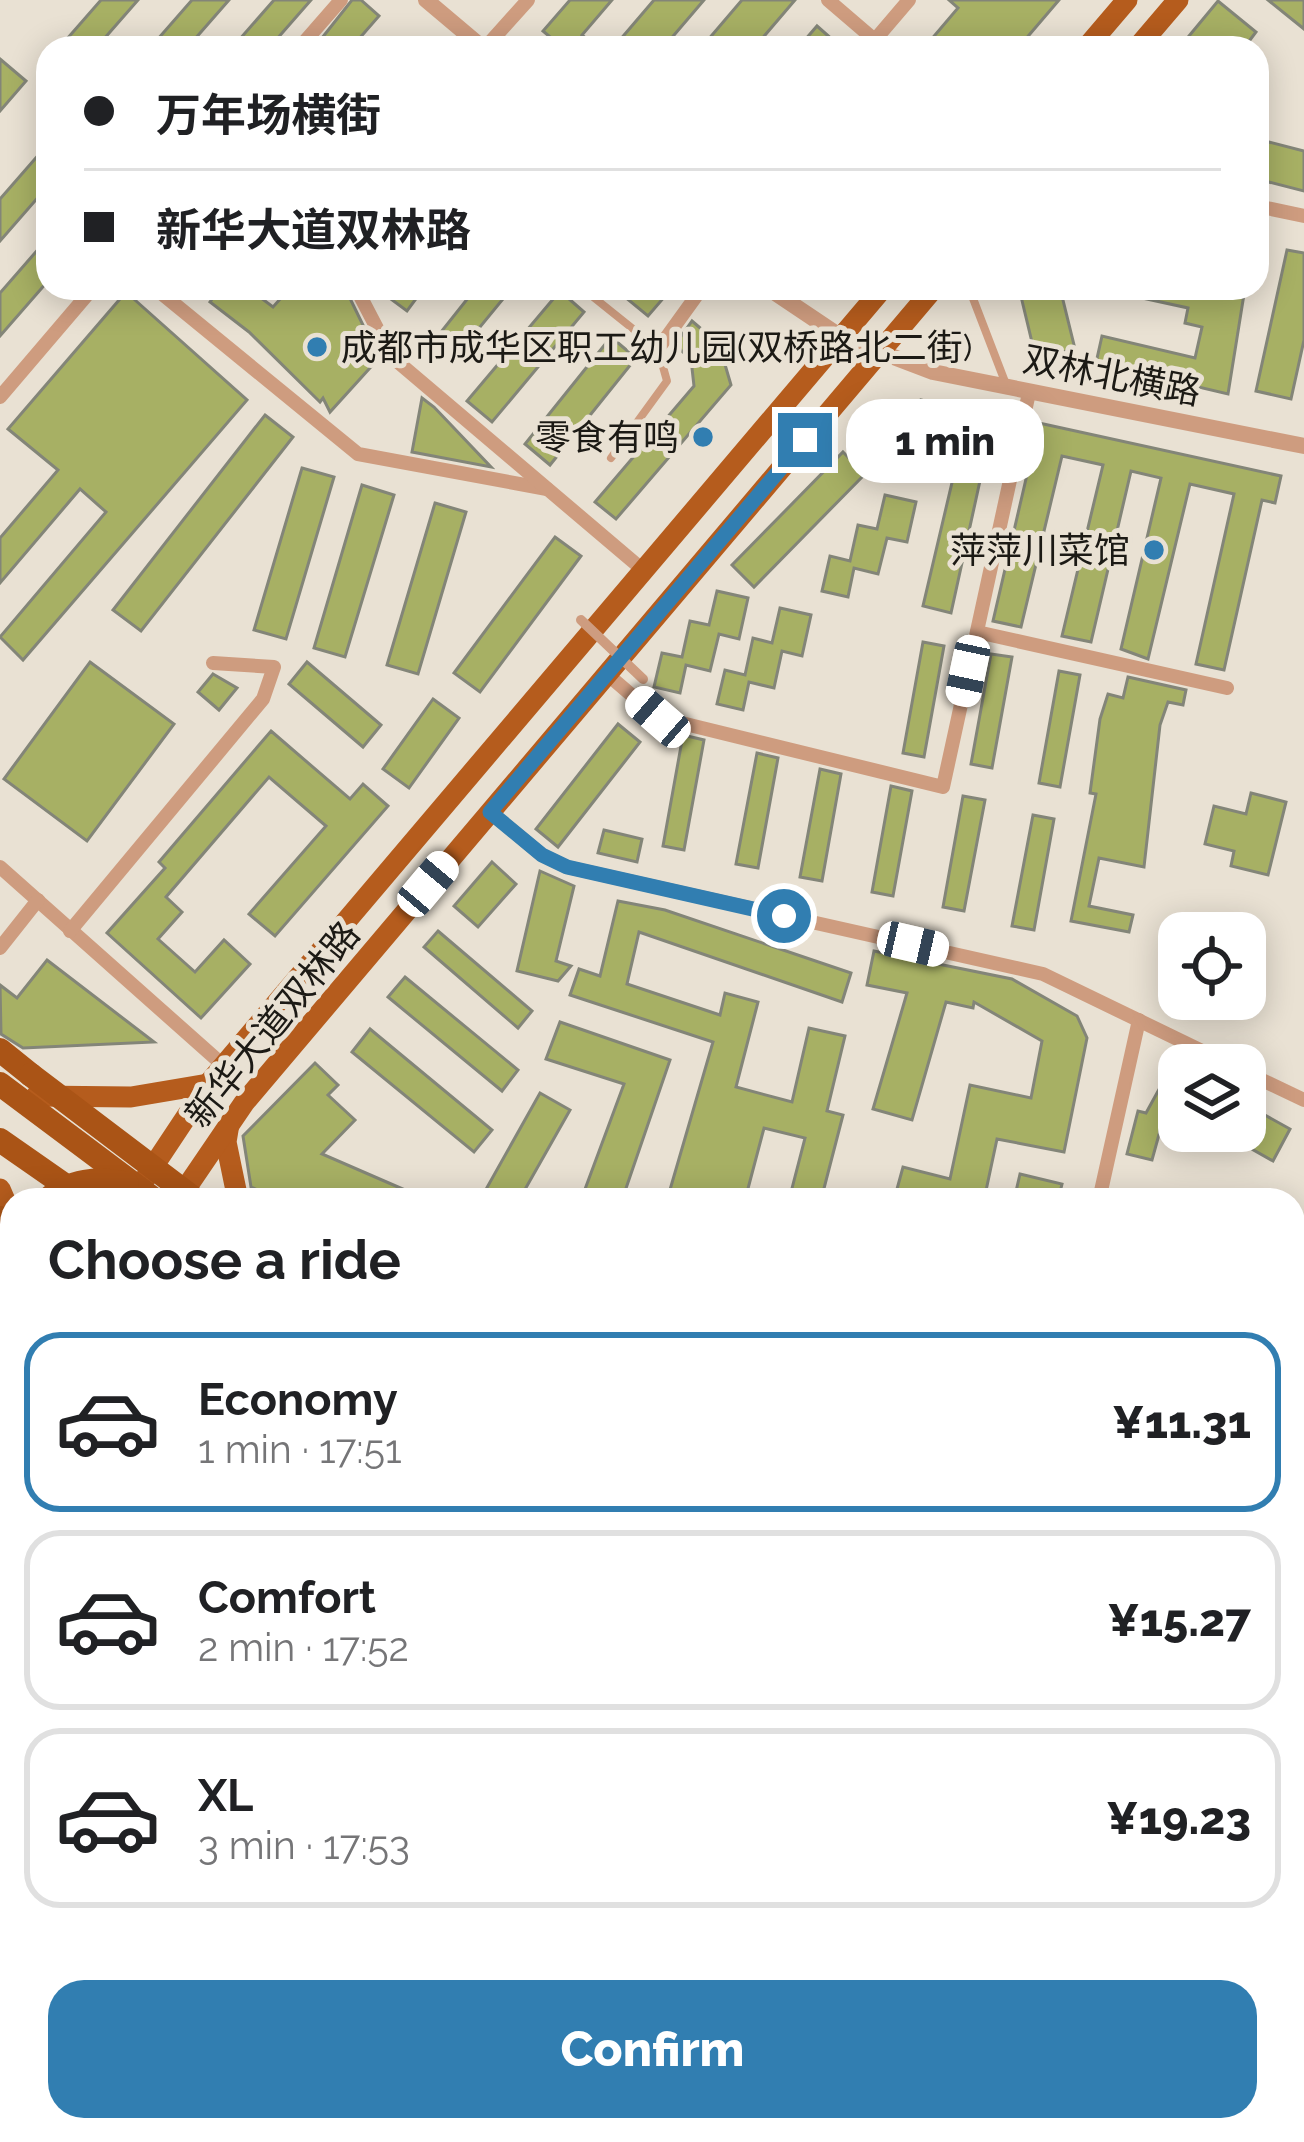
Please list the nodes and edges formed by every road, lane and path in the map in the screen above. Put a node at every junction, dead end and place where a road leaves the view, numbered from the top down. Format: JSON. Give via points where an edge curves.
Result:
{"nodes":[{"id":1,"x":340,"y":0,"type":"edge"},
{"id":2,"x":426,"y":0,"type":"edge"},
{"id":3,"x":528,"y":0,"type":"edge"},
{"id":4,"x":828,"y":0,"type":"edge"},
{"id":5,"x":909,"y":0,"type":"edge"},
{"id":6,"x":1126,"y":0,"type":"edge"},
{"id":7,"x":1178,"y":0,"type":"edge"},
{"id":8,"x":309,"y":36,"type":"edge"},
{"id":9,"x":470,"y":36,"type":"edge"},
{"id":10,"x":495,"y":36,"type":"edge"},
{"id":11,"x":866,"y":36,"type":"edge"},
{"id":12,"x":883,"y":36,"type":"edge"},
{"id":13,"x":1096,"y":36,"type":"edge"},
{"id":14,"x":1147,"y":36,"type":"edge"},
{"id":15,"x":1269,"y":209,"type":"edge"},
{"id":16,"x":1304,"y":216,"type":"edge"},
{"id":17,"x":83,"y":300,"type":"edge"},
{"id":18,"x":170,"y":300,"type":"edge"},
{"id":19,"x":362,"y":300,"type":"edge"},
{"id":20,"x":597,"y":300,"type":"edge"},
{"id":21,"x":693,"y":300,"type":"edge"},
{"id":22,"x":786,"y":300,"type":"edge"},
{"id":23,"x":873,"y":300,"type":"edge"},
{"id":24,"x":924,"y":300,"type":"edge"},
{"id":25,"x":973,"y":300,"type":"edge"},
{"id":26,"x":841,"y":337,"type":"junction"},
{"id":27,"x":658,"y":349,"type":"junction"},
{"id":28,"x":879,"y":353,"type":"junction"},
{"id":29,"x":1007,"y":388,"type":"junction"},
{"id":30,"x":1029,"y":393,"type":"junction"},
{"id":31,"x":0,"y":397,"type":"edge"},
{"id":32,"x":1304,"y":446,"type":"edge"},
{"id":33,"x":611,"y":458,"type":"dead end"},
{"id":34,"x":547,"y":489,"type":"junction"},
{"id":35,"x":644,"y":570,"type":"junction"},
{"id":36,"x":581,"y":620,"type":"dead end"},
{"id":37,"x":976,"y":632,"type":"junction"},
{"id":38,"x":213,"y":663,"type":"dead end"},
{"id":39,"x":607,"y":674,"type":"junction"},
{"id":40,"x":643,"y":679,"type":"dead end"},
{"id":41,"x":1227,"y":688,"type":"dead end"},
{"id":42,"x":490,"y":812,"type":"junction"},
{"id":43,"x":0,"y":868,"type":"edge"},
{"id":44,"x":38,"y":901,"type":"junction"},
{"id":45,"x":70,"y":931,"type":"junction"},
{"id":46,"x":0,"y":948,"type":"edge"},
{"id":47,"x":1138,"y":1021,"type":"junction"},
{"id":48,"x":1187,"y":1044,"type":"edge"},
{"id":49,"x":0,"y":1050,"type":"edge"},
{"id":50,"x":0,"y":1064,"type":"edge"},
{"id":51,"x":224,"y":1066,"type":"junction"},
{"id":52,"x":1266,"y":1082,"type":"edge"},
{"id":53,"x":0,"y":1084,"type":"edge"},
{"id":54,"x":208,"y":1084,"type":"junction"},
{"id":55,"x":34,"y":1086,"type":"junction"},
{"id":56,"x":1304,"y":1100,"type":"edge"},
{"id":57,"x":230,"y":1124,"type":"junction"},
{"id":58,"x":0,"y":1136,"type":"edge"},
{"id":59,"x":66,"y":1188,"type":"edge"},
{"id":60,"x":70,"y":1188,"type":"edge"},
{"id":61,"x":129,"y":1188,"type":"edge"},
{"id":62,"x":133,"y":1188,"type":"edge"},
{"id":63,"x":135,"y":1188,"type":"edge"},
{"id":64,"x":146,"y":1188,"type":"edge"},
{"id":65,"x":179,"y":1188,"type":"edge"},
{"id":66,"x":185,"y":1188,"type":"edge"},
{"id":67,"x":236,"y":1188,"type":"edge"},
{"id":68,"x":1102,"y":1188,"type":"edge"}],
"edges":[{"from":1,"to":8,"type":"street"},
{"from":2,"to":9,"type":"street"},
{"from":3,"to":10,"type":"street"},
{"from":4,"to":11,"type":"street"},
{"from":5,"to":12,"type":"street"},
{"from":6,"to":13,"type":"main road"},
{"from":7,"to":14,"type":"main road"},
{"from":15,"to":16,"type":"street"},
{"from":17,"to":31,"type":"street"},
{"from":18,"to":34,"type":"street","via":[[358,454]]},
{"from":19,"to":34,"type":"street","via":[[392,357]]},
{"from":20,"to":27,"type":"lane"},
{"from":21,"to":27,"type":"street"},
{"from":22,"to":26,"type":"street","name":"双林北横路"},
{"from":23,"to":26,"type":"main road","name":"新华大道双林路"},
{"from":24,"to":28,"type":"main road","name":"新华大道双林路"},
{"from":25,"to":29,"type":"lane"},
{"from":26,"to":28,"type":"street","name":"双林北横路"},
{"from":26,"to":35,"type":"main road","name":"新华大道双林路"},
{"from":27,"to":33,"type":"lane","via":[[668,381]]},
{"from":28,"to":29,"type":"street","name":"双林北横路"},
{"from":28,"to":39,"type":"main road","name":"新华大道双林路"},
{"from":29,"to":30,"type":"street","name":"双林北横路"},
{"from":30,"to":32,"type":"street","name":"双林北横路"},
{"from":30,"to":37,"type":"street"},
{"from":34,"to":35,"type":"street"},
{"from":35,"to":51,"type":"main road","name":"新华大道双林路"},
{"from":36,"to":40,"type":"street","bridge":true},
{"from":37,"to":39,"type":"street","via":[[943,787],[658,717]]},
{"from":37,"to":41,"type":"street"},
{"from":38,"to":45,"type":"street","via":[[274,667],[263,700]]},
{"from":39,"to":42,"type":"main road","name":"新华大道双林路"},
{"from":42,"to":47,"type":"street","via":[[567,867],[1043,974]]},
{"from":42,"to":57,"type":"main road","name":"新华大道双林路"},
{"from":43,"to":44,"type":"street"},
{"from":44,"to":45,"type":"street"},
{"from":44,"to":46,"type":"street"},
{"from":45,"to":51,"type":"street"},
{"from":47,"to":48,"type":"street"},
{"from":47,"to":68,"type":"street"},
{"from":49,"to":55,"type":"highway"},
{"from":50,"to":55,"type":"main road"},
{"from":51,"to":54,"type":"main road","name":"新华大道双林路"},
{"from":52,"to":56,"type":"street"},
{"from":53,"to":62,"type":"highway","bridge":true},
{"from":54,"to":55,"type":"main road","via":[[131,1096]]},
{"from":54,"to":64,"type":"main road","name":"新华大道双林路"},
{"from":55,"to":63,"type":"main road"},
{"from":55,"to":65,"type":"highway","bridge":true},
{"from":57,"to":66,"type":"main road","name":"新华大道双林路"},
{"from":57,"to":67,"type":"main road"},
{"from":58,"to":60,"type":"highway","bridge":true},
{"from":59,"to":61,"type":"highway","bridge":true,"via":[[97,1180]]}]}
